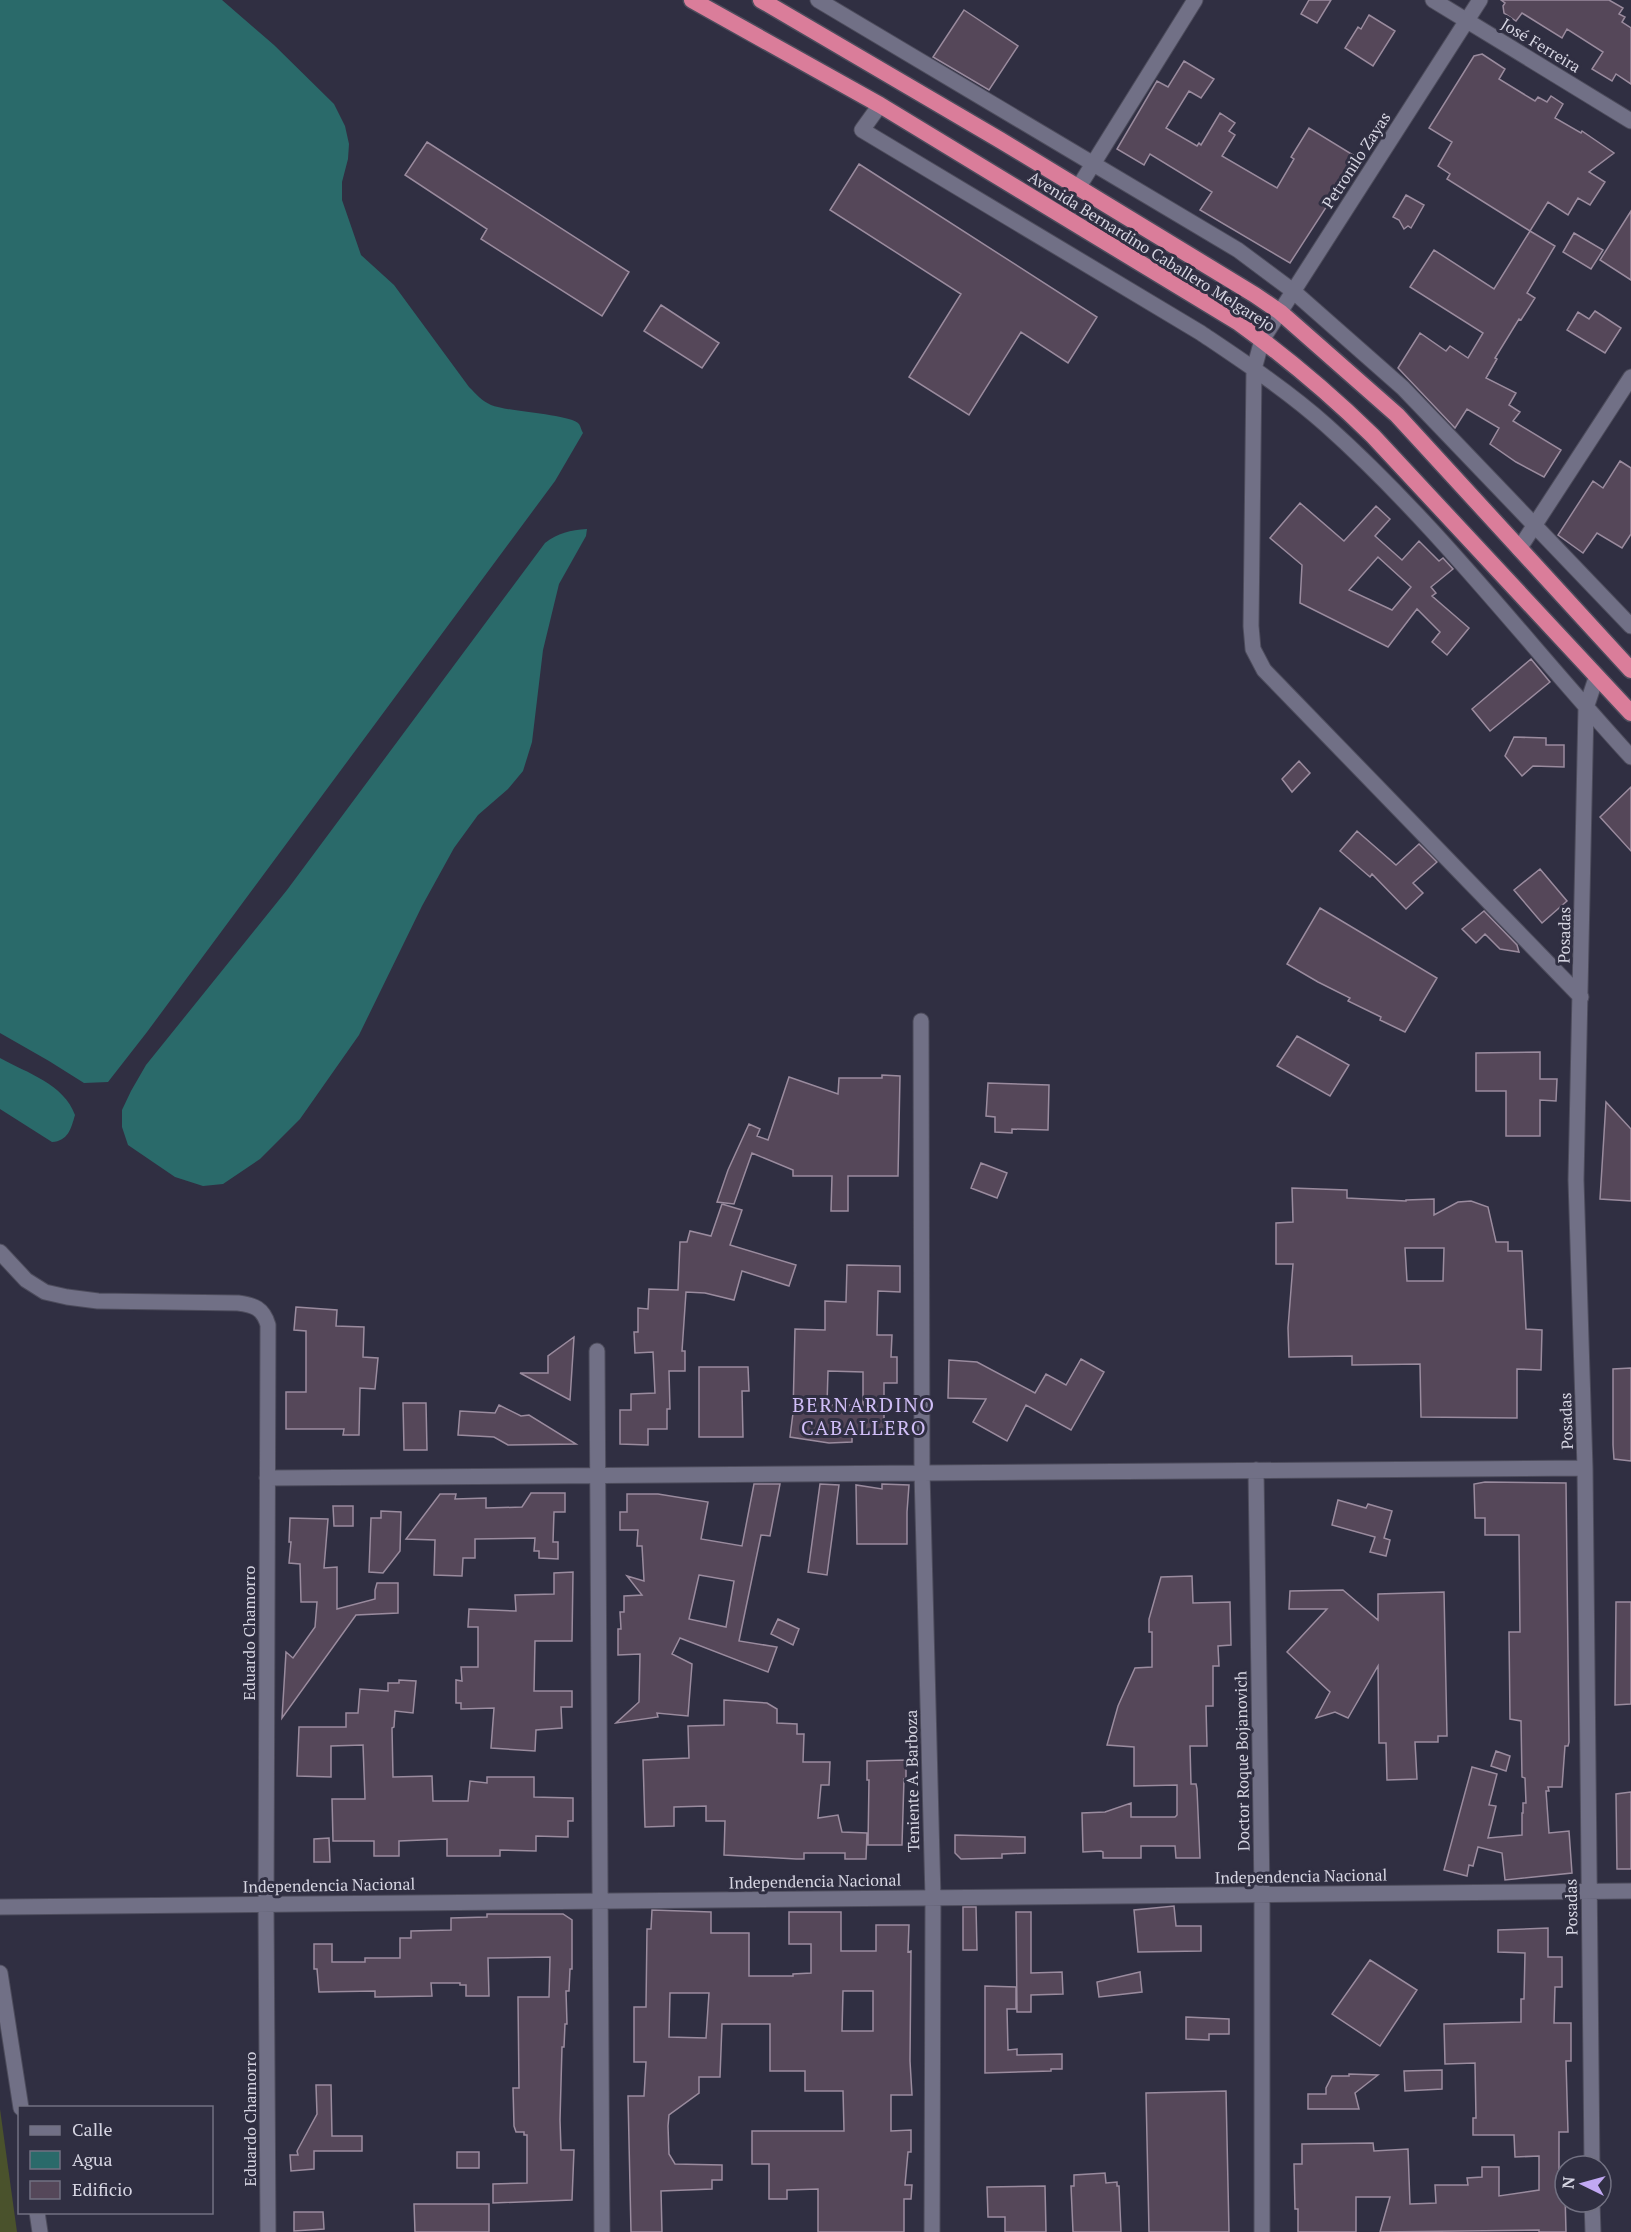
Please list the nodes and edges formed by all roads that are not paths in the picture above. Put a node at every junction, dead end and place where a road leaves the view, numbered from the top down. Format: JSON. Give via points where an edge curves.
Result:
{"nodes":[{"id":1,"x":692,"y":0,"type":"edge"},
{"id":2,"x":761,"y":0,"type":"edge"},
{"id":3,"x":818,"y":0,"type":"edge"},
{"id":4,"x":1195,"y":0,"type":"edge"},
{"id":5,"x":1433,"y":0,"type":"edge"},
{"id":6,"x":1480,"y":0,"type":"edge"},
{"id":7,"x":1468,"y":21,"type":"junction"},
{"id":8,"x":880,"y":105,"type":"junction"},
{"id":9,"x":1631,"y":121,"type":"edge"},
{"id":10,"x":1094,"y":164,"type":"junction"},
{"id":11,"x":1078,"y":188,"type":"junction"},
{"id":12,"x":1293,"y":291,"type":"junction"},
{"id":13,"x":1280,"y":312,"type":"junction"},
{"id":14,"x":1263,"y":340,"type":"junction"},
{"id":15,"x":1254,"y":369,"type":"junction"},
{"id":16,"x":1631,"y":377,"type":"edge"},
{"id":17,"x":1534,"y":527,"type":"junction"},
{"id":18,"x":1519,"y":549,"type":"junction"},
{"id":19,"x":1503,"y":576,"type":"junction"},
{"id":20,"x":1485,"y":590,"type":"junction"},
{"id":21,"x":1631,"y":626,"type":"edge"},
{"id":22,"x":1631,"y":670,"type":"edge"},
{"id":23,"x":1596,"y":678,"type":"junction"},
{"id":24,"x":1586,"y":708,"type":"junction"},
{"id":25,"x":1631,"y":713,"type":"edge"},
{"id":26,"x":1631,"y":757,"type":"edge"},
{"id":27,"x":1581,"y":997,"type":"junction"},
{"id":28,"x":921,"y":1021,"type":"dead end"},
{"id":29,"x":0,"y":1254,"type":"edge"},
{"id":30,"x":597,"y":1351,"type":"dead end"},
{"id":31,"x":1585,"y":1468,"type":"junction"},
{"id":32,"x":1256,"y":1470,"type":"junction"},
{"id":33,"x":922,"y":1473,"type":"junction"},
{"id":34,"x":597,"y":1475,"type":"junction"},
{"id":35,"x":267,"y":1478,"type":"junction"},
{"id":36,"x":1631,"y":1890,"type":"edge"},
{"id":37,"x":1589,"y":1891,"type":"junction"},
{"id":38,"x":1262,"y":1894,"type":"junction"},
{"id":39,"x":933,"y":1898,"type":"junction"},
{"id":40,"x":600,"y":1901,"type":"junction"},
{"id":41,"x":266,"y":1904,"type":"junction"},
{"id":42,"x":0,"y":1906,"type":"edge"},
{"id":43,"x":0,"y":1973,"type":"edge"},
{"id":44,"x":21,"y":2106,"type":"edge"},
{"id":45,"x":1592,"y":2154,"type":"edge"},
{"id":46,"x":37,"y":2214,"type":"edge"},
{"id":47,"x":1592,"y":2214,"type":"edge"},
{"id":48,"x":40,"y":2232,"type":"edge"},
{"id":49,"x":268,"y":2232,"type":"edge"},
{"id":50,"x":602,"y":2232,"type":"edge"},
{"id":51,"x":932,"y":2232,"type":"edge"},
{"id":52,"x":1262,"y":2232,"type":"edge"},
{"id":53,"x":1593,"y":2232,"type":"edge"}],
"edges":[{"from":1,"to":8,"type":"highway","name":"Avenida Bernardino Caballero Melgarejo"},
{"from":2,"to":11,"type":"highway","name":"Avenida Bernardino Caballero Melgarejo"},
{"from":3,"to":10,"type":"street"},
{"from":4,"to":10,"type":"street"},
{"from":5,"to":7,"type":"street","name":"José Ferreira"},
{"from":6,"to":7,"type":"street","name":"Petronilo Zayas"},
{"from":7,"to":9,"type":"street","name":"José Ferreira"},
{"from":7,"to":12,"type":"street","name":"Petronilo Zayas"},
{"from":8,"to":14,"type":"highway","name":"Avenida Bernardino Caballero Melgarejo"},
{"from":8,"to":15,"type":"street","via":[[862,130],[1202,333]]},
{"from":10,"to":11,"type":"street"},
{"from":10,"to":12,"type":"street","via":[[1238,250]]},
{"from":11,"to":13,"type":"highway","name":"Avenida Bernardino Caballero Melgarejo"},
{"from":12,"to":13,"type":"street","name":"Petronilo Zayas"},
{"from":12,"to":17,"type":"street","via":[[1403,388]]},
{"from":13,"to":14,"type":"street","name":"Petronilo Zayas"},
{"from":13,"to":18,"type":"highway","name":"Avenida Bernardino Caballero Melgarejo","via":[[1396,415]]},
{"from":14,"to":15,"type":"street","name":"Petronilo Zayas"},
{"from":14,"to":19,"type":"highway","name":"Avenida Bernardino Caballero Melgarejo","via":[[1366,428]]},
{"from":15,"to":20,"type":"street","via":[[1325,424],[1384,480]]},
{"from":15,"to":27,"type":"street","name":"Petronilo Zayas","via":[[1253,649],[1264,670]]},
{"from":16,"to":17,"type":"street"},
{"from":17,"to":18,"type":"street"},
{"from":17,"to":21,"type":"street"},
{"from":18,"to":22,"type":"highway","name":"Avenida Bernardino Caballero Melgarejo"},
{"from":19,"to":20,"type":"street"},
{"from":19,"to":23,"type":"highway","name":"Avenida Bernardino Caballero Melgarejo"},
{"from":20,"to":24,"type":"street"},
{"from":23,"to":24,"type":"street","name":"Posadas"},
{"from":23,"to":25,"type":"highway","name":"Avenida Bernardino Caballero Melgarejo"},
{"from":24,"to":26,"type":"street"},
{"from":24,"to":27,"type":"street","name":"Posadas"},
{"from":27,"to":31,"type":"street","name":"Posadas","via":[[1576,1180]]},
{"from":28,"to":33,"type":"street","name":"Teniente A. Barboza"},
{"from":29,"to":35,"type":"street","name":"Eduardo Chamorro","via":[[26,1280],[45,1292],[67,1297],[238,1303],[259,1308],[268,1325]]},
{"from":30,"to":34,"type":"street"},
{"from":31,"to":32,"type":"street"},
{"from":31,"to":37,"type":"street","name":"Posadas"},
{"from":32,"to":33,"type":"street"},
{"from":32,"to":38,"type":"street","name":"Doctor Roque Bojanovich"},
{"from":33,"to":34,"type":"street"},
{"from":33,"to":39,"type":"street","name":"Teniente A. Barboza"},
{"from":34,"to":35,"type":"street"},
{"from":34,"to":40,"type":"street"},
{"from":35,"to":41,"type":"street","name":"Eduardo Chamorro"},
{"from":36,"to":37,"type":"street","name":"Independencia Nacional"},
{"from":37,"to":38,"type":"street","name":"Independencia Nacional"},
{"from":37,"to":45,"type":"street","name":"Posadas"},
{"from":38,"to":39,"type":"street","name":"Independencia Nacional"},
{"from":38,"to":52,"type":"street","name":"Doctor Roque Bojanovich"},
{"from":39,"to":40,"type":"street","name":"Independencia Nacional"},
{"from":39,"to":51,"type":"street","name":"Teniente A. Barboza"},
{"from":40,"to":41,"type":"street","name":"Independencia Nacional"},
{"from":40,"to":50,"type":"street"},
{"from":41,"to":42,"type":"street","name":"Independencia Nacional"},
{"from":41,"to":49,"type":"street","name":"Eduardo Chamorro"},
{"from":43,"to":44,"type":"street"},
{"from":46,"to":48,"type":"street"},
{"from":47,"to":53,"type":"street"}]}
